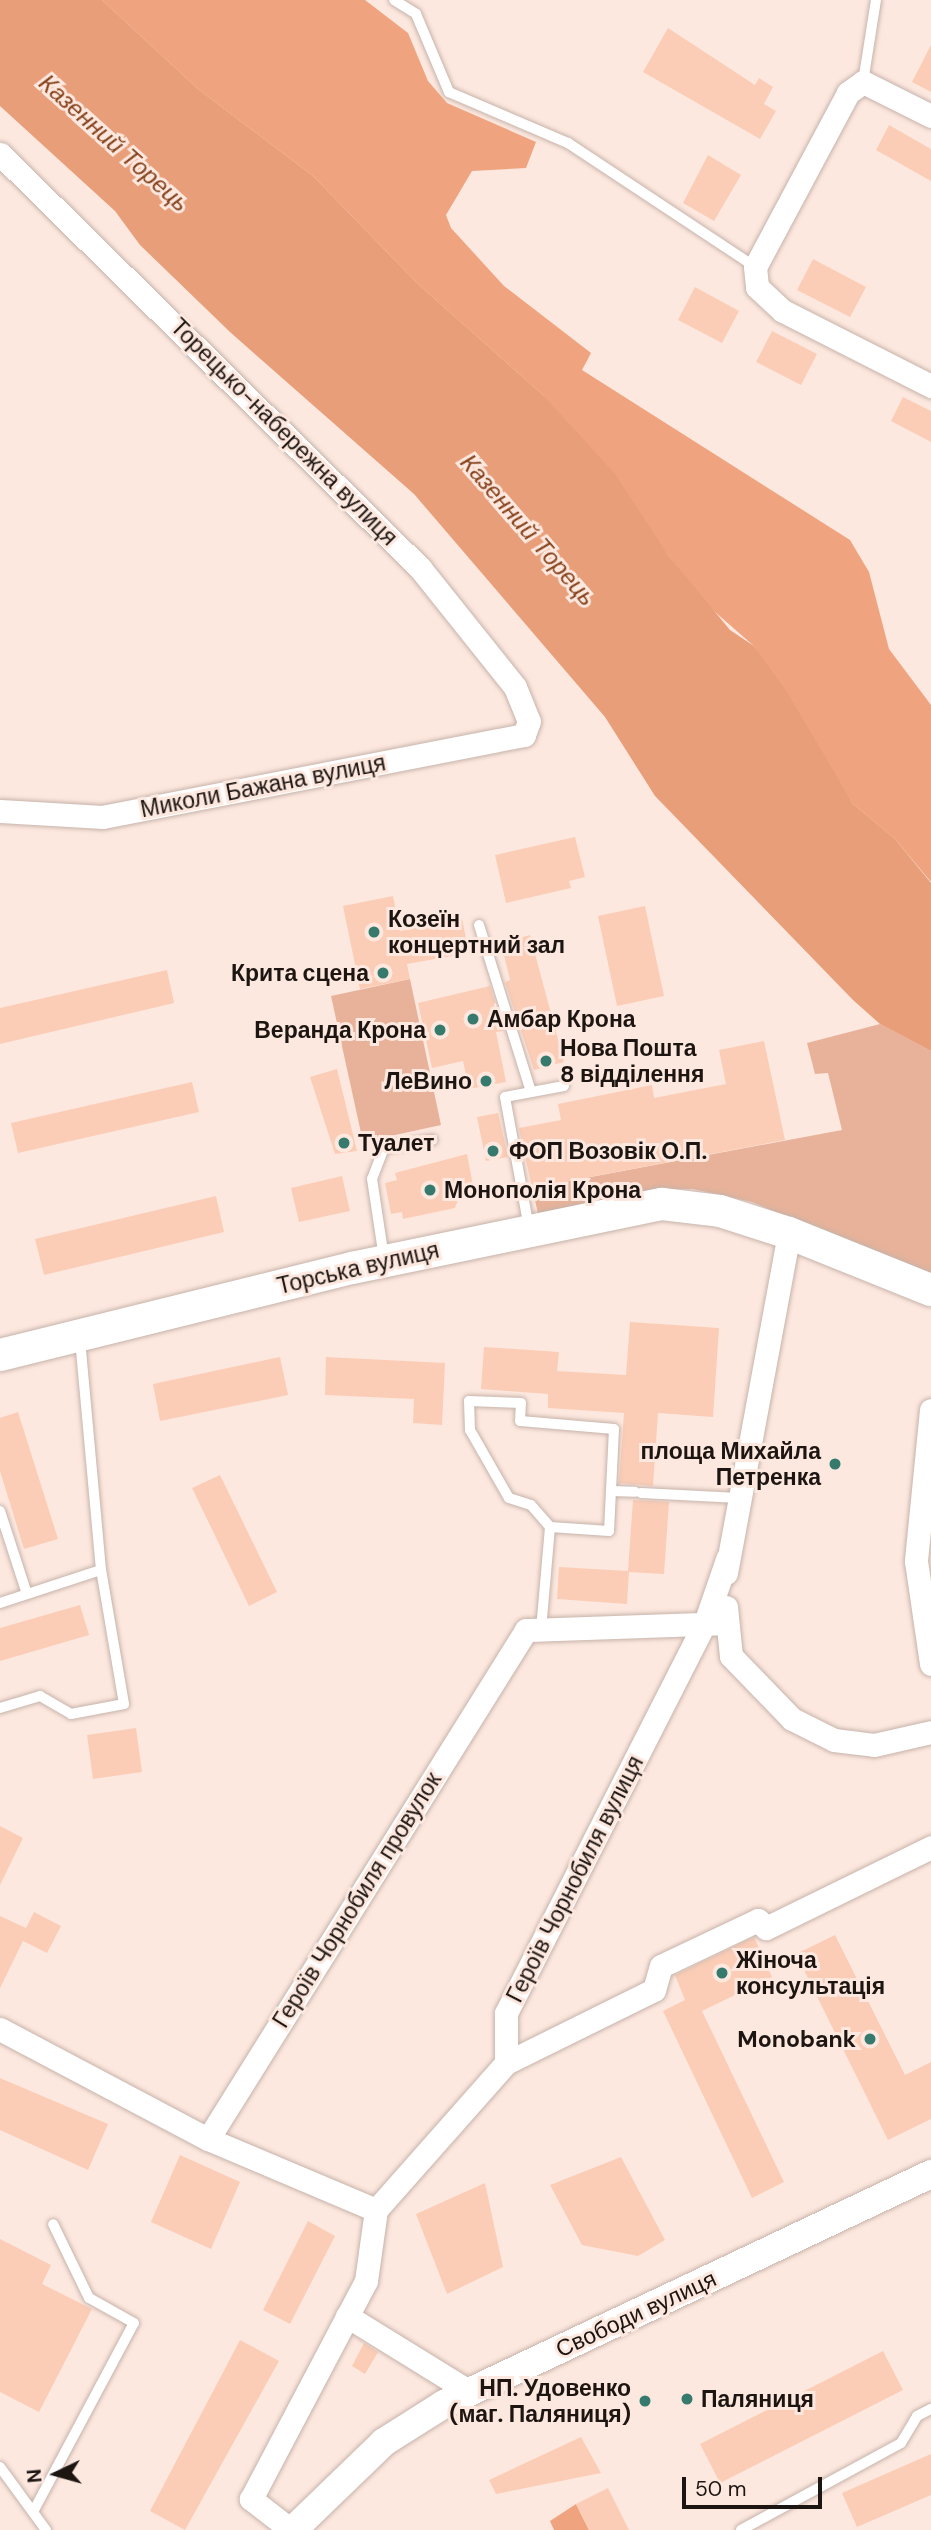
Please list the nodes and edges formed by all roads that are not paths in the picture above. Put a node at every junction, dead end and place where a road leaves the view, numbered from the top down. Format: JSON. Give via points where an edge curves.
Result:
{"nodes":[{"id":1,"x":394,"y":0,"type":"edge"},
{"id":2,"x":876,"y":0,"type":"edge"},
{"id":3,"x":863,"y":82,"type":"junction"},
{"id":4,"x":931,"y":116,"type":"edge"},
{"id":5,"x":0,"y":154,"type":"edge"},
{"id":6,"x":755,"y":267,"type":"junction"},
{"id":7,"x":931,"y":386,"type":"edge"},
{"id":8,"x":524,"y":736,"type":"joint"},
{"id":9,"x":0,"y":811,"type":"edge"},
{"id":10,"x":479,"y":925,"type":"dead end"},
{"id":11,"x":564,"y":1086,"type":"dead end"},
{"id":12,"x":531,"y":1092,"type":"junction"},
{"id":13,"x":432,"y":1140,"type":"dead end"},
{"id":14,"x":530,"y":1231,"type":"junction"},
{"id":15,"x":789,"y":1233,"type":"junction"},
{"id":16,"x":385,"y":1261,"type":"junction"},
{"id":17,"x":931,"y":1290,"type":"edge"},
{"id":18,"x":79,"y":1334,"type":"junction"},
{"id":19,"x":0,"y":1355,"type":"edge"},
{"id":20,"x":931,"y":1410,"type":"edge"},
{"id":21,"x":611,"y":1491,"type":"junction"},
{"id":22,"x":738,"y":1498,"type":"junction"},
{"id":23,"x":0,"y":1511,"type":"edge"},
{"id":24,"x":550,"y":1527,"type":"junction"},
{"id":25,"x":924,"y":1561,"type":"edge"},
{"id":26,"x":101,"y":1570,"type":"junction"},
{"id":27,"x":27,"y":1594,"type":"junction"},
{"id":28,"x":0,"y":1603,"type":"edge"},
{"id":29,"x":715,"y":1621,"type":"junction"},
{"id":30,"x":541,"y":1630,"type":"junction"},
{"id":31,"x":931,"y":1664,"type":"edge"},
{"id":32,"x":0,"y":1708,"type":"edge"},
{"id":33,"x":931,"y":1732,"type":"edge"},
{"id":34,"x":931,"y":1847,"type":"edge"},
{"id":35,"x":0,"y":2029,"type":"edge"},
{"id":36,"x":506,"y":2063,"type":"junction"},
{"id":37,"x":208,"y":2139,"type":"junction"},
{"id":38,"x":931,"y":2174,"type":"edge"},
{"id":39,"x":376,"y":2210,"type":"junction"},
{"id":40,"x":53,"y":2224,"type":"dead end"},
{"id":41,"x":348,"y":2316,"type":"junction"},
{"id":42,"x":470,"y":2392,"type":"junction"},
{"id":43,"x":931,"y":2409,"type":"edge"},
{"id":44,"x":0,"y":2467,"type":"edge"},
{"id":45,"x":33,"y":2512,"type":"junction"},
{"id":46,"x":756,"y":2526,"type":"edge"},
{"id":47,"x":46,"y":2530,"type":"edge"},
{"id":48,"x":292,"y":2530,"type":"edge"},
{"id":49,"x":741,"y":2530,"type":"edge"}],
"edges":[{"from":1,"to":6,"type":"lane","via":[[416,14],[449,92],[568,143]]},
{"from":2,"to":3,"type":"lane"},
{"from":3,"to":4,"type":"street"},
{"from":3,"to":6,"type":"street","via":[[835,113]]},
{"from":5,"to":8,"type":"street","name":"Торецько-набережна вулиця","via":[[420,568],[515,687],[529,721]]},
{"from":6,"to":7,"type":"street","via":[[757,287],[783,311]]},
{"from":8,"to":9,"type":"street","name":"Миколи Бажана вулиця","via":[[103,817]]},
{"from":10,"to":12,"type":"lane"},
{"from":11,"to":12,"type":"lane"},
{"from":12,"to":14,"type":"lane","via":[[505,1097]]},
{"from":13,"to":16,"type":"lane","via":[[384,1148],[372,1179]]},
{"from":14,"to":15,"type":"main road","name":"Торська вулиця","via":[[662,1204],[720,1211]]},
{"from":14,"to":16,"type":"main road","name":"Торська вулиця"},
{"from":15,"to":17,"type":"main road"},
{"from":15,"to":22,"type":"street"},
{"from":16,"to":18,"type":"main road","name":"Торська вулиця"},
{"from":18,"to":19,"type":"main road","name":"Торська вулиця"},
{"from":18,"to":26,"type":"lane"},
{"from":20,"to":25,"type":"street"},
{"from":21,"to":22,"type":"lane"},
{"from":21,"to":24,"type":"lane","via":[[609,1531]]},
{"from":21,"to":24,"type":"lane","via":[[614,1429],[520,1421],[521,1403],[469,1401],[470,1430],[509,1498],[531,1505]]},
{"from":22,"to":29,"type":"street"},
{"from":23,"to":27,"type":"lane"},
{"from":24,"to":30,"type":"lane"},
{"from":25,"to":31,"type":"street"},
{"from":26,"to":27,"type":"lane"},
{"from":26,"to":32,"type":"lane","via":[[124,1704],[71,1714],[40,1696]]},
{"from":27,"to":28,"type":"lane"},
{"from":29,"to":30,"type":"street"},
{"from":29,"to":33,"type":"street","via":[[731,1656],[752,1684],[792,1719],[834,1740],[874,1745]]},
{"from":29,"to":36,"type":"street","name":"Героїв Чорнобиля вулиця","via":[[506,2013]]},
{"from":30,"to":37,"type":"street","name":"Героїв Чорнобиля провулок","via":[[526,1630]]},
{"from":34,"to":36,"type":"street","via":[[766,1928],[758,1920],[661,1966],[654,1990]]},
{"from":35,"to":37,"type":"street"},
{"from":36,"to":39,"type":"street"},
{"from":37,"to":39,"type":"street"},
{"from":38,"to":42,"type":"street","name":"Свободи вулиця"},
{"from":39,"to":41,"type":"street","via":[[366,2281]]},
{"from":40,"to":45,"type":"lane","via":[[89,2298],[134,2323]]},
{"from":41,"to":42,"type":"street"},
{"from":41,"to":48,"type":"street","via":[[251,2499]]},
{"from":42,"to":48,"type":"street","name":"Свободи вулиця","via":[[384,2442]]},
{"from":43,"to":46,"type":"lane","via":[[917,2416],[901,2443]]},
{"from":44,"to":45,"type":"lane"},
{"from":45,"to":47,"type":"lane"},
{"from":46,"to":49,"type":"lane"}]}
